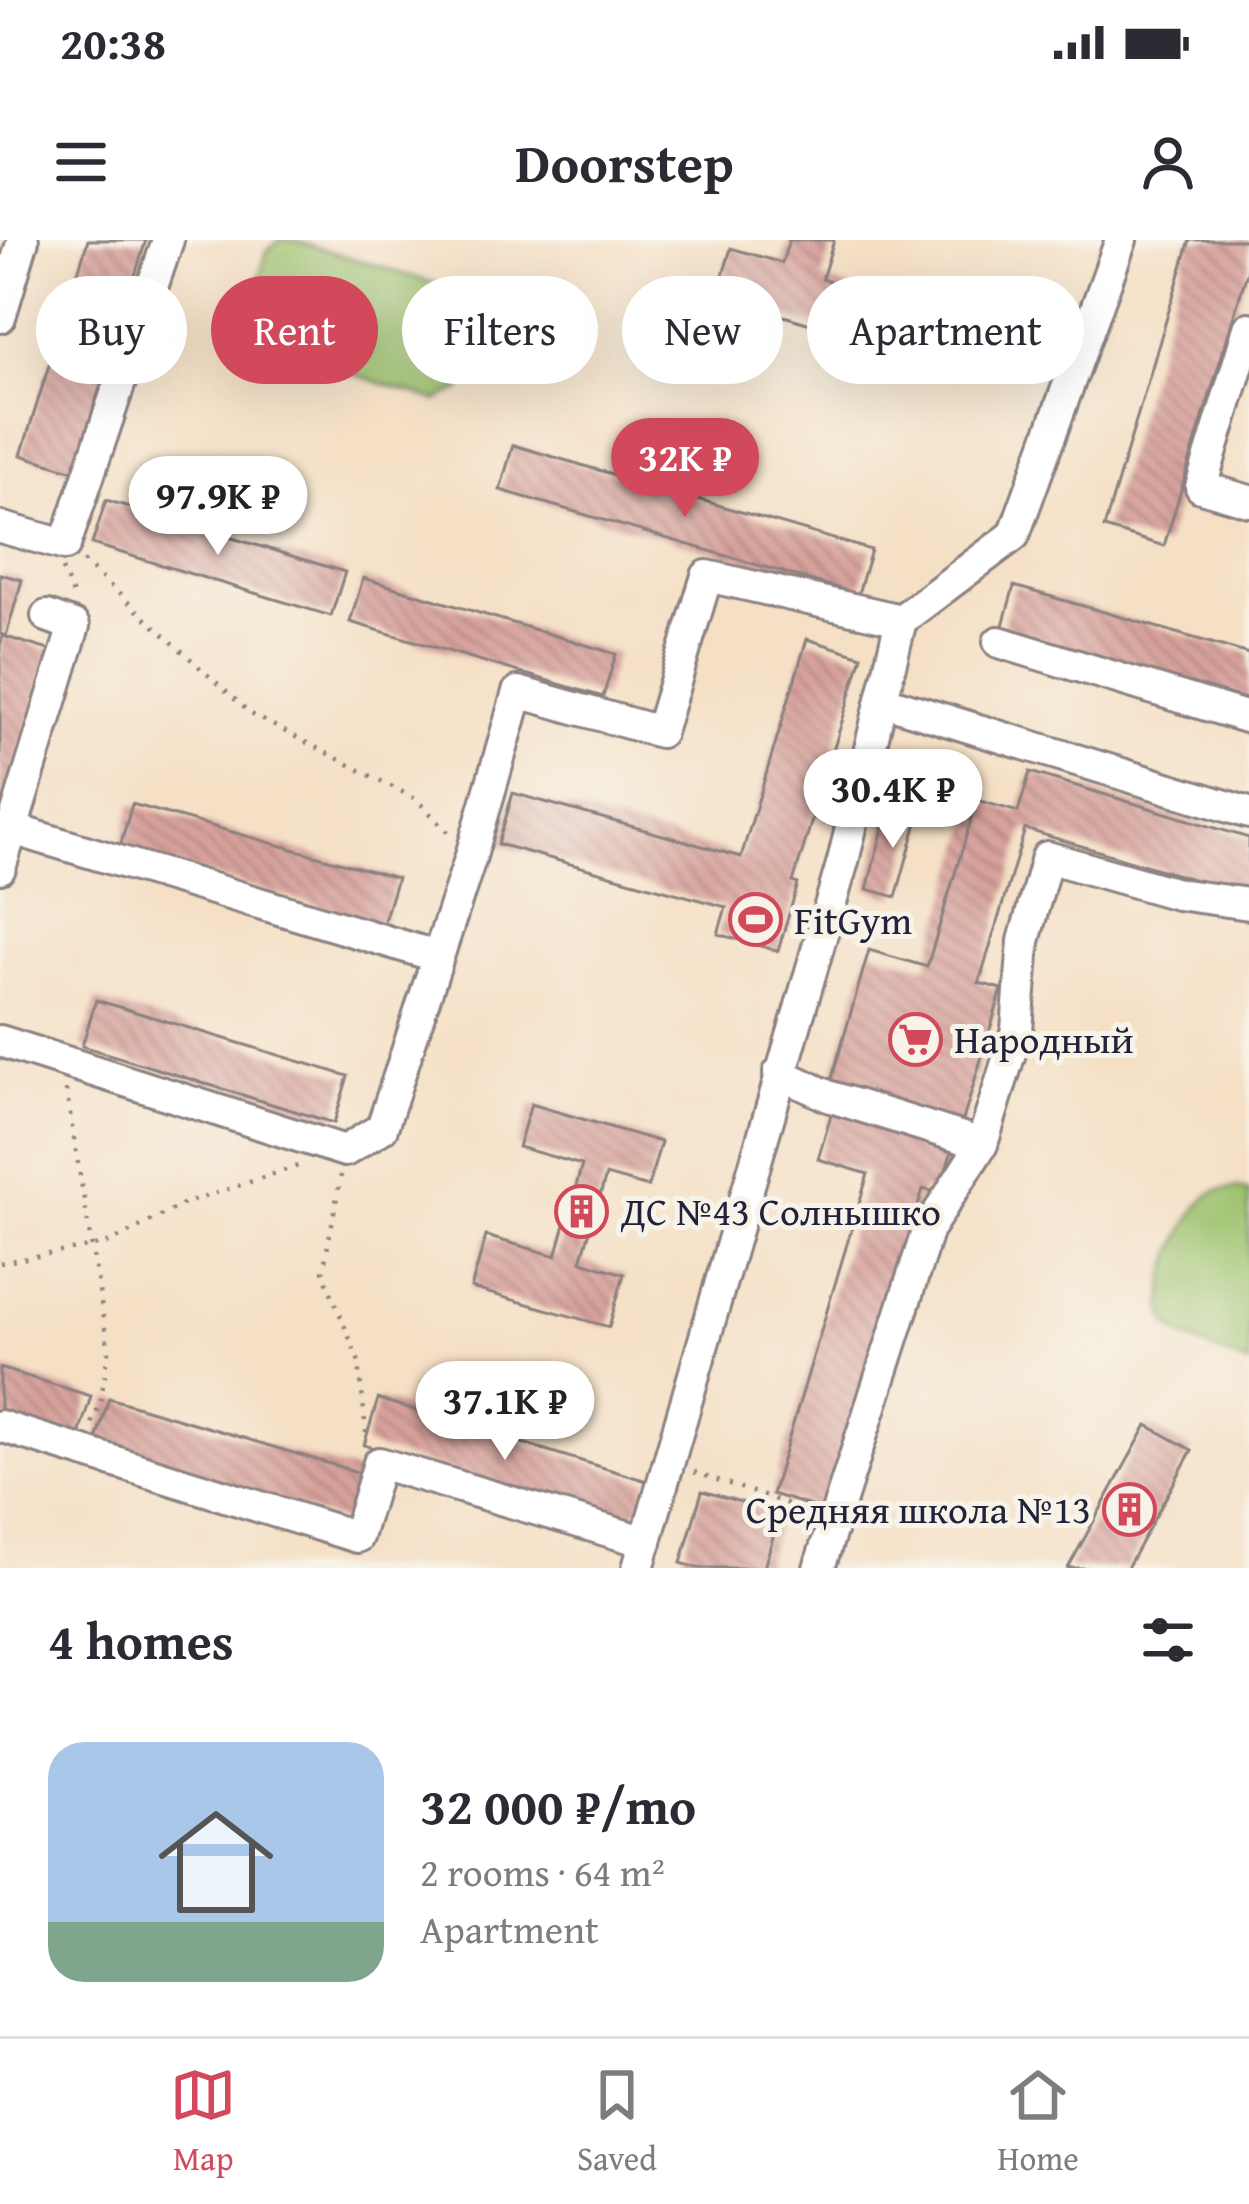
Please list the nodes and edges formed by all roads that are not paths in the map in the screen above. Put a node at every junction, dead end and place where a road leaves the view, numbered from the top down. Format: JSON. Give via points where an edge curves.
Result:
{"nodes":[{"id":1,"x":23,"y":240,"type":"edge"},
{"id":2,"x":167,"y":240,"type":"edge"},
{"id":3,"x":1121,"y":240,"type":"edge"},
{"id":4,"x":0,"y":317,"type":"edge"},
{"id":5,"x":1249,"y":328,"type":"edge"},
{"id":6,"x":1249,"y":501,"type":"edge"},
{"id":7,"x":0,"y":526,"type":"edge"},
{"id":8,"x":901,"y":620,"type":"junction"},
{"id":9,"x":60,"y":621,"type":"road end"},
{"id":10,"x":999,"y":642,"type":"dead end"},
{"id":11,"x":884,"y":701,"type":"junction"},
{"id":12,"x":1249,"y":718,"type":"edge"},
{"id":13,"x":1249,"y":813,"type":"edge"},
{"id":14,"x":12,"y":829,"type":"junction"},
{"id":15,"x":0,"y":868,"type":"edge"},
{"id":16,"x":1249,"y":904,"type":"edge"},
{"id":17,"x":436,"y":956,"type":"junction"},
{"id":18,"x":0,"y":1042,"type":"edge"},
{"id":19,"x":779,"y":1072,"type":"junction"},
{"id":20,"x":982,"y":1144,"type":"junction"},
{"id":21,"x":0,"y":1426,"type":"edge"},
{"id":22,"x":642,"y":1555,"type":"edge"},
{"id":23,"x":819,"y":1568,"type":"edge"}],
"edges":[{"from":1,"to":4,"type":"street"},
{"from":2,"to":7,"type":"street","via":[[65,545]]},
{"from":3,"to":8,"type":"street","via":[[1014,535]]},
{"from":5,"to":6,"type":"street","via":[[1201,487]]},
{"from":8,"to":11,"type":"street"},
{"from":8,"to":17,"type":"street","via":[[707,576],[660,732],[518,692]]},
{"from":9,"to":14,"type":"street"},
{"from":10,"to":12,"type":"street"},
{"from":11,"to":13,"type":"street"},
{"from":11,"to":19,"type":"street"},
{"from":14,"to":15,"type":"street"},
{"from":14,"to":17,"type":"street"},
{"from":16,"to":20,"type":"street","via":[[1177,894],[1047,857],[1024,941],[1016,1030]]},
{"from":17,"to":18,"type":"street","via":[[382,1128],[345,1150]]},
{"from":19,"to":20,"type":"street","via":[[828,1096]]},
{"from":19,"to":22,"type":"street"},
{"from":20,"to":23,"type":"street","via":[[928,1229]]},
{"from":21,"to":22,"type":"street","via":[[357,1537],[379,1463]]}]}
